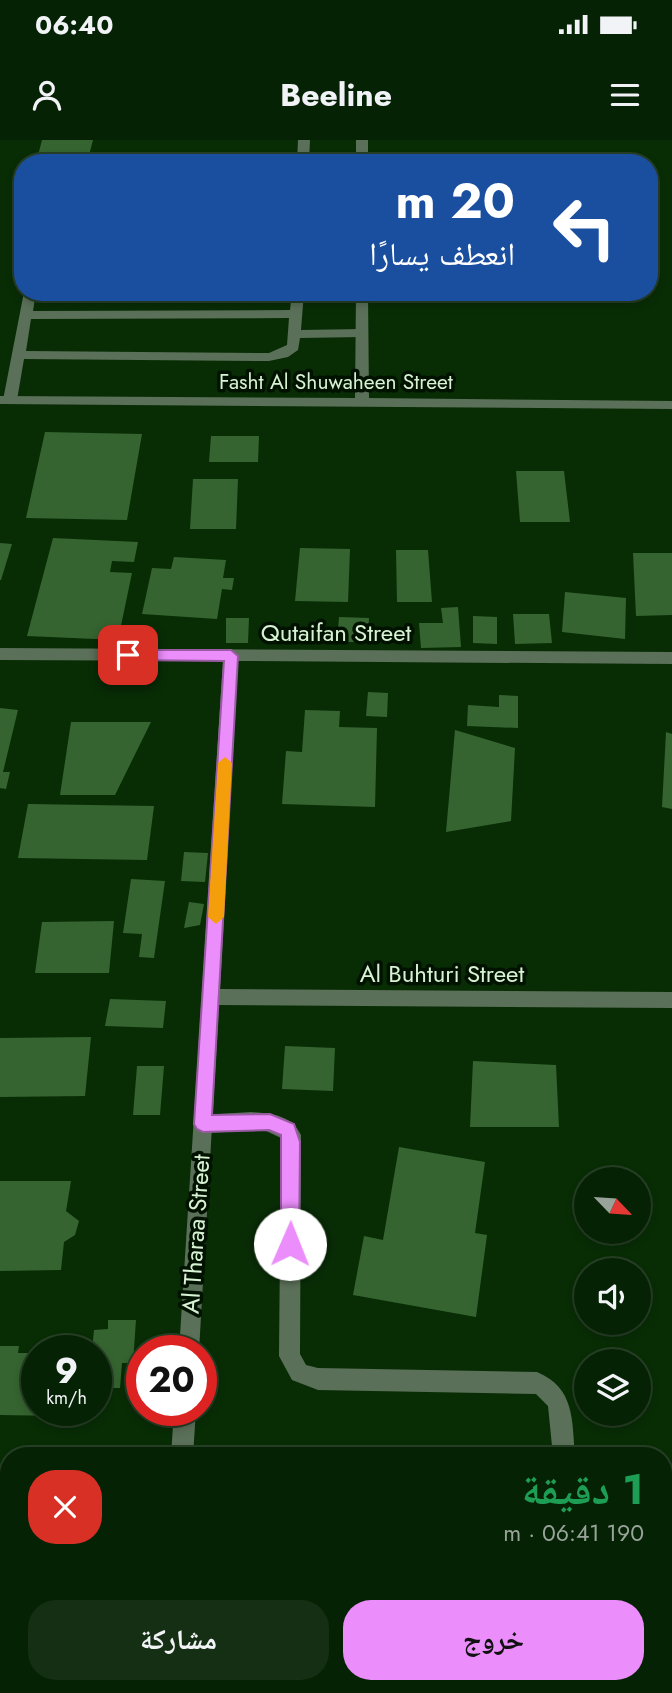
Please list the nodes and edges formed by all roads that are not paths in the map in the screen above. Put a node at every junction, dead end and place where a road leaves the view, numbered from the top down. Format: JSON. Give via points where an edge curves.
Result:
{"nodes":[{"id":1,"x":28,"y":301,"type":"edge"},
{"id":2,"x":298,"y":301,"type":"edge"},
{"id":3,"x":362,"y":301,"type":"edge"},
{"id":4,"x":297,"y":314,"type":"junction"},
{"id":5,"x":26,"y":315,"type":"junction"},
{"id":6,"x":362,"y":333,"type":"junction"},
{"id":7,"x":296,"y":334,"type":"junction"},
{"id":8,"x":19,"y":355,"type":"junction"},
{"id":9,"x":5,"y":400,"type":"edge"},
{"id":10,"x":362,"y":403,"type":"junction"},
{"id":11,"x":672,"y":405,"type":"edge"},
{"id":12,"x":0,"y":654,"type":"edge"},
{"id":13,"x":231,"y":656,"type":"junction"},
{"id":14,"x":672,"y":658,"type":"edge"},
{"id":15,"x":211,"y":997,"type":"junction"},
{"id":16,"x":672,"y":1000,"type":"edge"},
{"id":17,"x":203,"y":1124,"type":"junction"},
{"id":18,"x":189,"y":1335,"type":"edge"},
{"id":19,"x":184,"y":1426,"type":"edge"},
{"id":20,"x":183,"y":1447,"type":"edge"},
{"id":21,"x":563,"y":1447,"type":"edge"}],
"edges":[{"from":1,"to":5,"type":"street"},
{"from":2,"to":4,"type":"street"},
{"from":3,"to":6,"type":"street"},
{"from":4,"to":5,"type":"street"},
{"from":4,"to":7,"type":"street"},
{"from":5,"to":8,"type":"street"},
{"from":6,"to":7,"type":"street"},
{"from":6,"to":10,"type":"street"},
{"from":7,"to":8,"type":"street","via":[[293,347],[269,357]]},
{"from":8,"to":9,"type":"street"},
{"from":9,"to":10,"type":"street","name":"Fasht Al Shuwaheen Street"},
{"from":10,"to":11,"type":"street","name":"Fasht Al Shuwaheen Street"},
{"from":12,"to":13,"type":"street","name":"Qutaifan Street"},
{"from":13,"to":14,"type":"street","name":"Qutaifan Street"},
{"from":13,"to":15,"type":"street","name":"Al Tharaa Street"},
{"from":15,"to":16,"type":"street","name":"Al Buhturi Street"},
{"from":15,"to":17,"type":"street","name":"Al Tharaa Street"},
{"from":17,"to":18,"type":"street","name":"Al Tharaa Street"},
{"from":17,"to":21,"type":"street","via":[[277,1122],[291,1135],[289,1356],[299,1373],[318,1379],[537,1382],[558,1399]]},
{"from":19,"to":20,"type":"street"}]}
